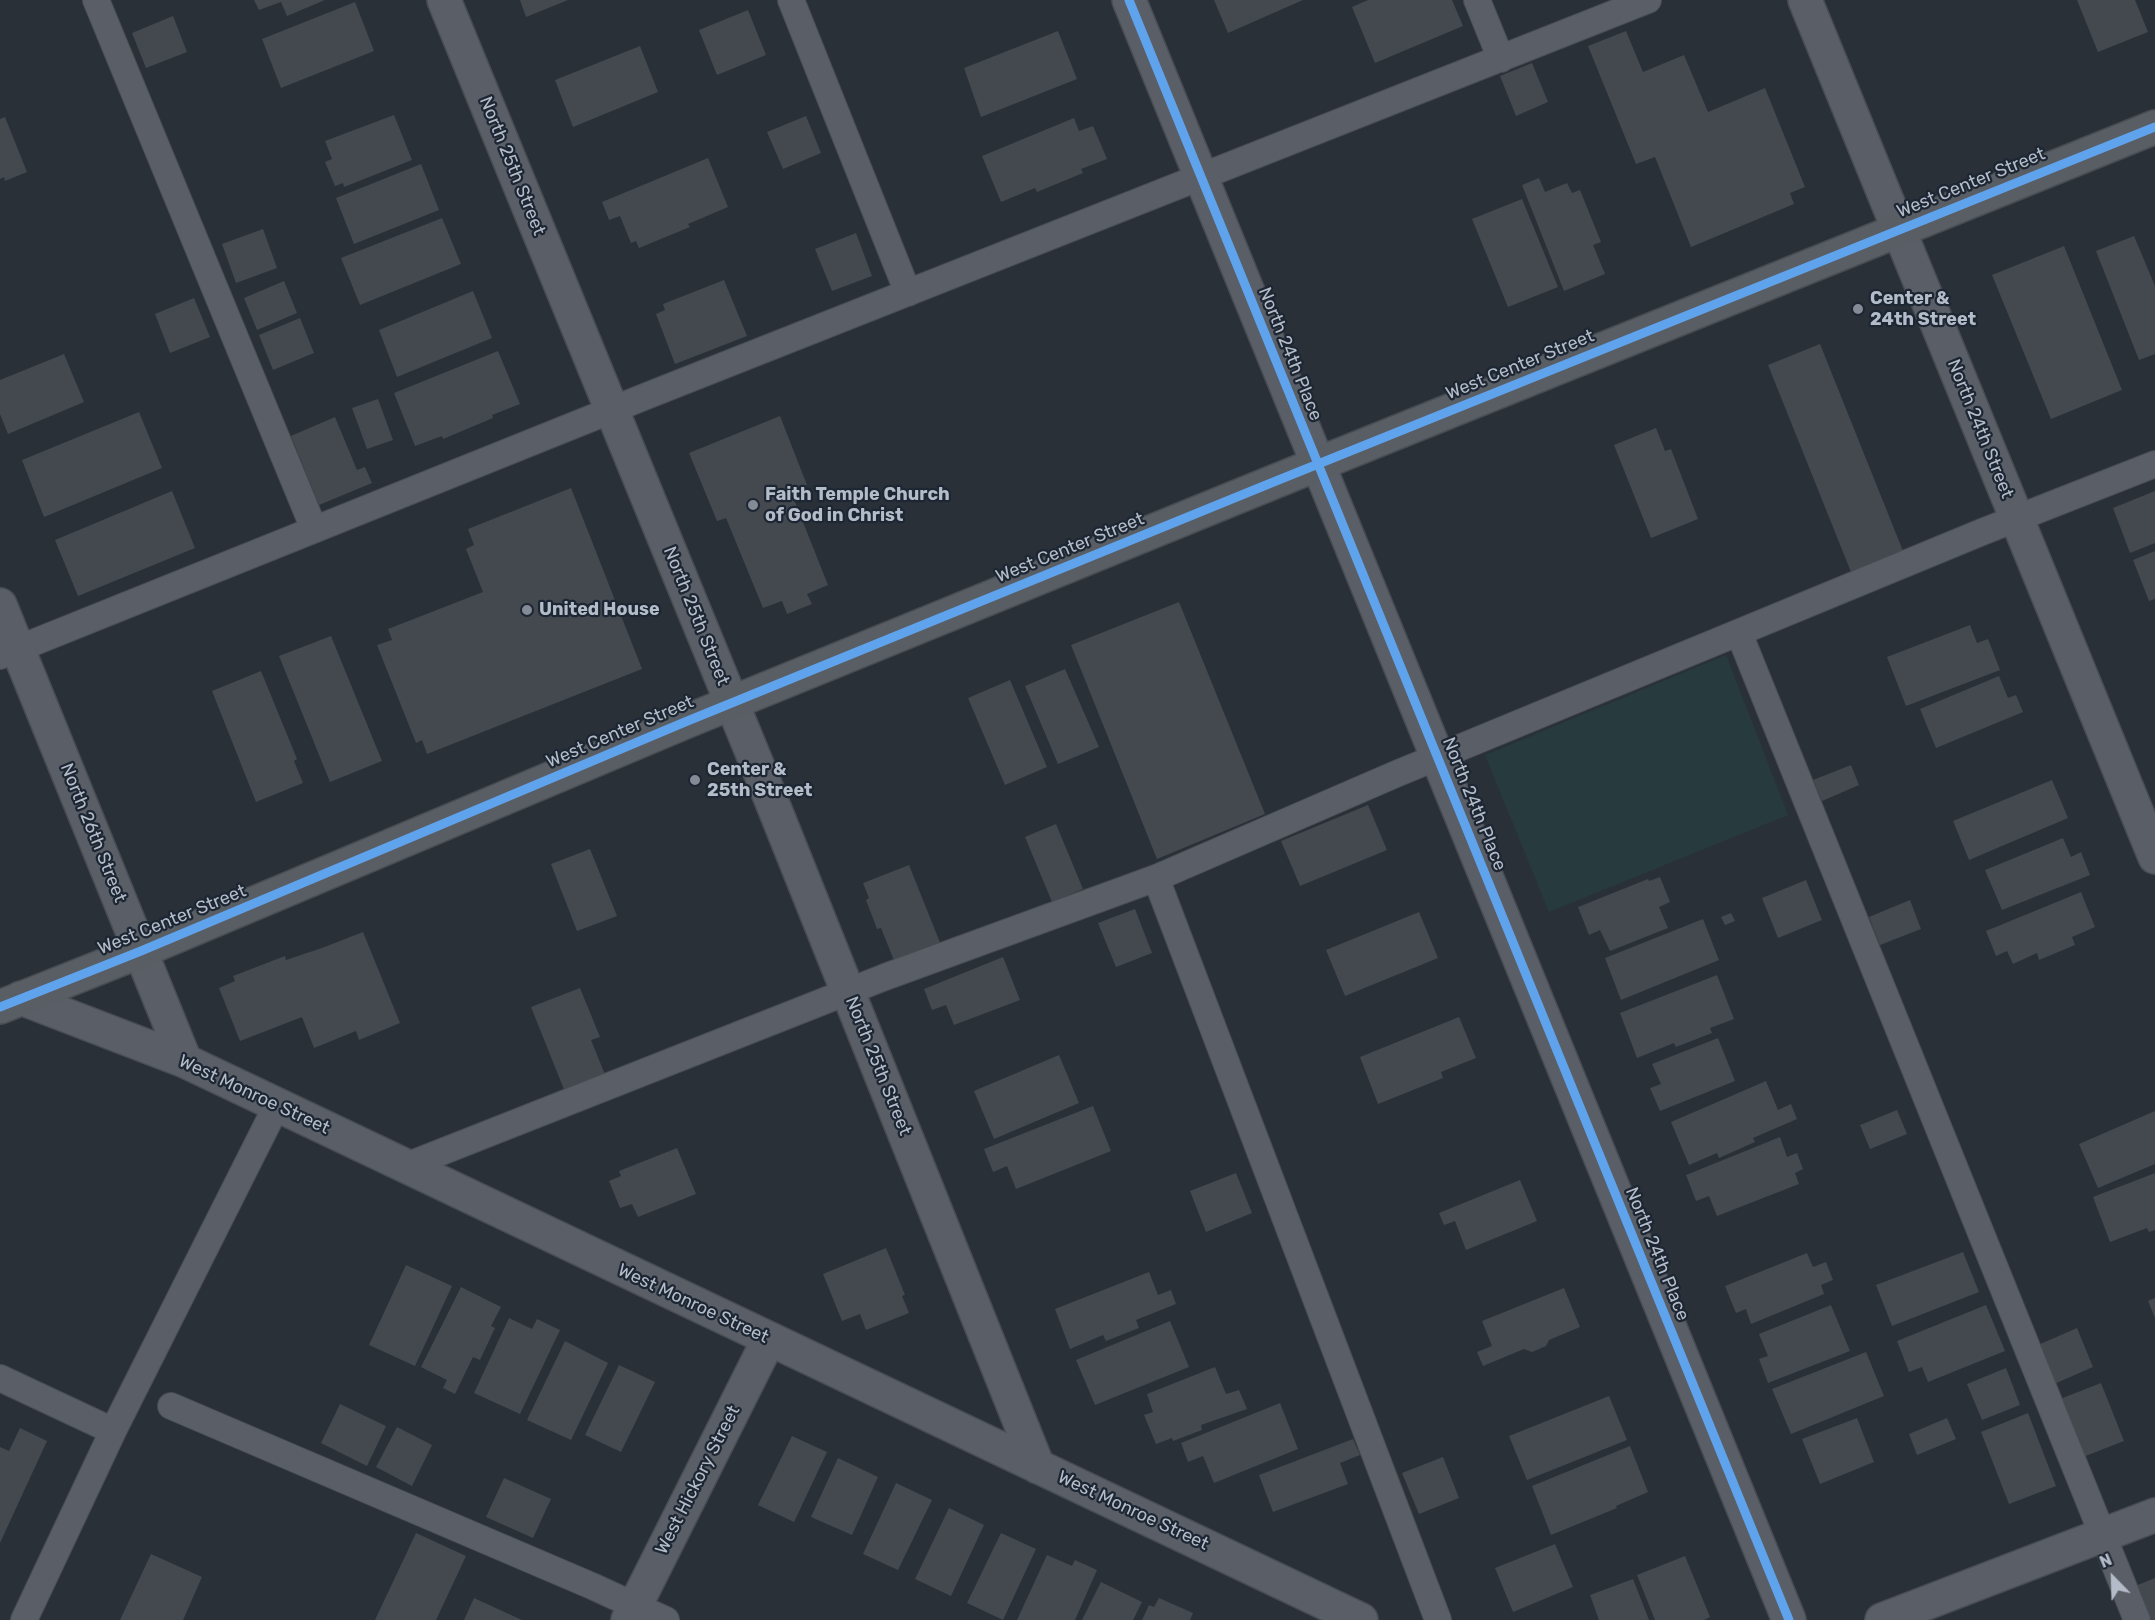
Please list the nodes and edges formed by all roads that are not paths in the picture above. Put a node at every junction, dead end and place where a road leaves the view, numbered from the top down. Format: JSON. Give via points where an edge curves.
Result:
{"nodes":[{"id":1,"x":96,"y":0,"type":"edge"},
{"id":2,"x":444,"y":0,"type":"edge"},
{"id":3,"x":790,"y":0,"type":"edge"},
{"id":4,"x":1129,"y":0,"type":"edge"},
{"id":5,"x":1477,"y":0,"type":"edge"},
{"id":6,"x":1648,"y":0,"type":"edge"},
{"id":7,"x":1805,"y":0,"type":"edge"},
{"id":8,"x":1501,"y":59,"type":"junction"},
{"id":9,"x":2155,"y":127,"type":"edge"},
{"id":10,"x":1201,"y":177,"type":"junction"},
{"id":11,"x":1899,"y":230,"type":"junction"},
{"id":12,"x":908,"y":293,"type":"junction"},
{"id":13,"x":612,"y":410,"type":"junction"},
{"id":14,"x":1317,"y":464,"type":"junction"},
{"id":15,"x":2155,"y":464,"type":"edge"},
{"id":16,"x":2017,"y":518,"type":"junction"},
{"id":17,"x":314,"y":529,"type":"junction"},
{"id":18,"x":0,"y":605,"type":"edge"},
{"id":19,"x":1739,"y":633,"type":"junction"},
{"id":20,"x":9,"y":652,"type":"edge"},
{"id":21,"x":732,"y":703,"type":"junction"},
{"id":22,"x":1437,"y":758,"type":"junction"},
{"id":23,"x":2155,"y":857,"type":"edge"},
{"id":24,"x":1156,"y":878,"type":"junction"},
{"id":25,"x":141,"y":951,"type":"junction"},
{"id":26,"x":848,"y":992,"type":"junction"},
{"id":27,"x":10,"y":1003,"type":"edge"},
{"id":28,"x":185,"y":1061,"type":"junction"},
{"id":29,"x":277,"y":1105,"type":"junction"},
{"id":30,"x":406,"y":1167,"type":"junction"},
{"id":31,"x":769,"y":1339,"type":"junction"},
{"id":32,"x":0,"y":1378,"type":"edge"},
{"id":33,"x":171,"y":1406,"type":"dead end"},
{"id":34,"x":113,"y":1431,"type":"junction"},
{"id":35,"x":1038,"y":1467,"type":"junction"},
{"id":36,"x":2155,"y":1515,"type":"edge"},
{"id":37,"x":2103,"y":1536,"type":"junction"},
{"id":38,"x":631,"y":1612,"type":"edge"},
{"id":39,"x":24,"y":1620,"type":"edge"},
{"id":40,"x":666,"y":1620,"type":"edge"},
{"id":41,"x":1361,"y":1620,"type":"edge"},
{"id":42,"x":1438,"y":1620,"type":"edge"},
{"id":43,"x":1789,"y":1620,"type":"edge"},
{"id":44,"x":1882,"y":1620,"type":"edge"},
{"id":45,"x":2137,"y":1620,"type":"edge"}],
"edges":[{"from":1,"to":17,"type":"lane"},
{"from":2,"to":13,"type":"street","name":"North 25th Street"},
{"from":3,"to":12,"type":"lane"},
{"from":4,"to":10,"type":"street","name":"North 24th Place"},
{"from":5,"to":8,"type":"lane"},
{"from":6,"to":8,"type":"lane"},
{"from":7,"to":11,"type":"street","name":"North 24th Street"},
{"from":8,"to":10,"type":"lane"},
{"from":9,"to":11,"type":"street","name":"West Center Street"},
{"from":10,"to":12,"type":"lane"},
{"from":10,"to":14,"type":"street","name":"North 24th Place"},
{"from":11,"to":14,"type":"street","name":"West Center Street"},
{"from":11,"to":16,"type":"street","name":"North 24th Street"},
{"from":12,"to":13,"type":"lane"},
{"from":13,"to":17,"type":"lane"},
{"from":13,"to":21,"type":"street","name":"North 25th Street"},
{"from":14,"to":21,"type":"street","name":"West Center Street"},
{"from":14,"to":22,"type":"street","name":"North 24th Place"},
{"from":15,"to":16,"type":"lane"},
{"from":16,"to":19,"type":"lane"},
{"from":16,"to":23,"type":"street","name":"North 24th Street"},
{"from":17,"to":20,"type":"lane"},
{"from":18,"to":20,"type":"street","name":"North 26th Street"},
{"from":19,"to":22,"type":"lane"},
{"from":19,"to":37,"type":"lane"},
{"from":20,"to":25,"type":"street","name":"North 26th Street"},
{"from":21,"to":25,"type":"street","name":"West Center Street"},
{"from":21,"to":26,"type":"street","name":"North 25th Street"},
{"from":22,"to":24,"type":"lane"},
{"from":22,"to":43,"type":"street","name":"North 24th Place"},
{"from":24,"to":26,"type":"lane"},
{"from":24,"to":42,"type":"lane"},
{"from":25,"to":27,"type":"street","name":"West Center Street"},
{"from":25,"to":28,"type":"street","name":"North 26th Street"},
{"from":26,"to":30,"type":"lane"},
{"from":26,"to":35,"type":"street","name":"North 25th Street"},
{"from":27,"to":28,"type":"street","name":"West Monroe Street"},
{"from":28,"to":29,"type":"street","name":"West Monroe Street"},
{"from":29,"to":30,"type":"street","name":"West Monroe Street"},
{"from":29,"to":34,"type":"lane"},
{"from":30,"to":31,"type":"street","name":"West Monroe Street"},
{"from":31,"to":35,"type":"street","name":"West Monroe Street"},
{"from":31,"to":38,"type":"street","name":"West Hickory Street"},
{"from":32,"to":34,"type":"lane"},
{"from":33,"to":38,"type":"lane"},
{"from":34,"to":39,"type":"lane"},
{"from":35,"to":41,"type":"street","name":"West Monroe Street"},
{"from":36,"to":37,"type":"street"},
{"from":37,"to":44,"type":"street"},
{"from":37,"to":45,"type":"lane"},
{"from":38,"to":40,"type":"lane"}]}
